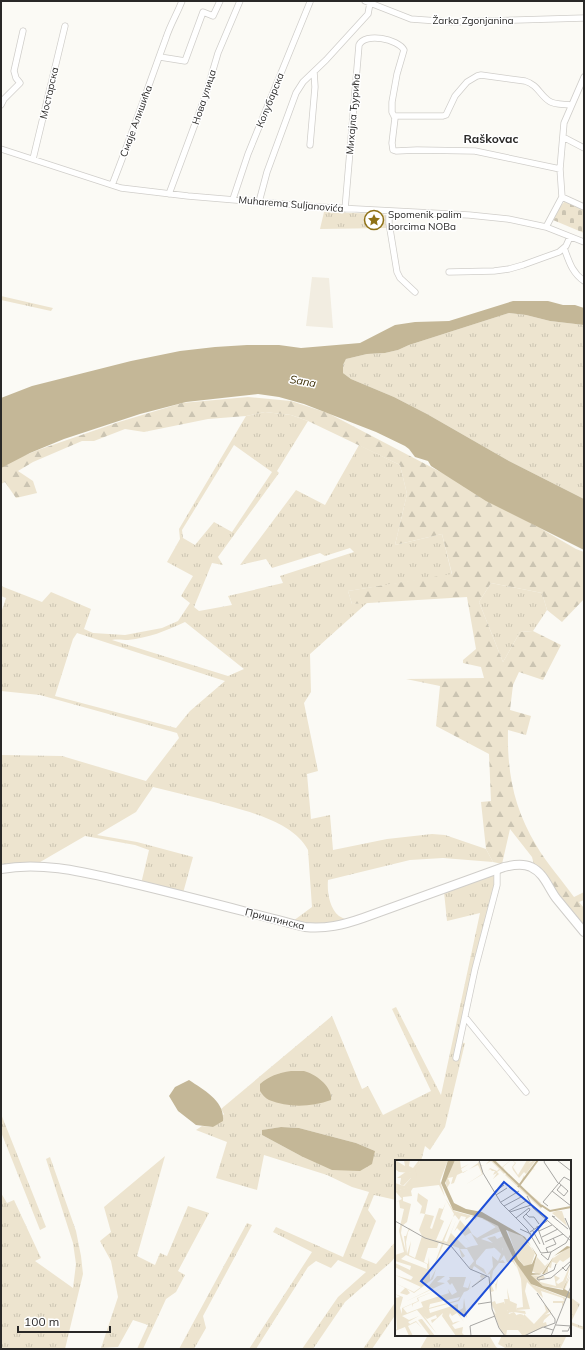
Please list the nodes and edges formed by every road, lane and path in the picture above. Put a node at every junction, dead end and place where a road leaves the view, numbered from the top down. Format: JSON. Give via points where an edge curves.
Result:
{"nodes":[{"id":1,"x":182,"y":1,"type":"edge"},
{"id":2,"x":220,"y":1,"type":"edge"},
{"id":3,"x":240,"y":1,"type":"edge"},
{"id":4,"x":310,"y":2,"type":"edge"},
{"id":5,"x":368,"y":2,"type":"edge"},
{"id":6,"x":584,"y":18,"type":"edge"},
{"id":7,"x":65,"y":26,"type":"dead end"},
{"id":8,"x":23,"y":31,"type":"dead end"},
{"id":9,"x":160,"y":57,"type":"junction"},
{"id":10,"x":314,"y":72,"type":"junction"},
{"id":11,"x":584,"y":77,"type":"edge"},
{"id":12,"x":1,"y":105,"type":"edge"},
{"id":13,"x":571,"y":105,"type":"junction"},
{"id":14,"x":394,"y":116,"type":"junction"},
{"id":15,"x":562,"y":137,"type":"junction"},
{"id":16,"x":310,"y":145,"type":"dead end"},
{"id":17,"x":584,"y":148,"type":"edge"},
{"id":18,"x":1,"y":149,"type":"edge"},
{"id":19,"x":33,"y":159,"type":"junction"},
{"id":20,"x":560,"y":169,"type":"junction"},
{"id":21,"x":112,"y":185,"type":"junction"},
{"id":22,"x":169,"y":194,"type":"junction"},
{"id":23,"x":562,"y":197,"type":"junction"},
{"id":24,"x":233,"y":200,"type":"junction"},
{"id":25,"x":259,"y":202,"type":"junction"},
{"id":26,"x":584,"y":207,"type":"edge"},
{"id":27,"x":345,"y":209,"type":"junction"},
{"id":28,"x":389,"y":211,"type":"junction"},
{"id":29,"x":546,"y":227,"type":"junction"},
{"id":30,"x":570,"y":236,"type":"junction"},
{"id":31,"x":584,"y":242,"type":"edge"},
{"id":32,"x":564,"y":248,"type":"junction"},
{"id":33,"x":449,"y":272,"type":"dead end"},
{"id":34,"x":584,"y":280,"type":"edge"},
{"id":35,"x":415,"y":292,"type":"dead end"},
{"id":36,"x":1,"y":869,"type":"edge"},
{"id":37,"x":496,"y":870,"type":"junction"},
{"id":38,"x":584,"y":932,"type":"edge"},
{"id":39,"x":465,"y":1017,"type":"junction"},
{"id":40,"x":456,"y":1058,"type":"dead end"},
{"id":41,"x":526,"y":1092,"type":"dead end"}],
"edges":[{"from":1,"to":9,"type":"street","name":"Смаје Алишића","via":[[166,36]]},
{"from":2,"to":9,"type":"street","via":[[213,16],[203,12],[186,61]]},
{"from":3,"to":22,"type":"street","name":"Нова улица","via":[[218,53],[205,97]]},
{"from":4,"to":24,"type":"street","name":"Колубарска","via":[[248,154]]},
{"from":5,"to":6,"type":"street","name":"Žarka Zgonjanina","via":[[411,19],[452,22]]},
{"from":5,"to":10,"type":"street","via":[[368,14]]},
{"from":7,"to":19,"type":"street","name":"Мостарска"},
{"from":8,"to":12,"type":"street","via":[[14,71],[20,83]]},
{"from":9,"to":21,"type":"street","name":"Смаје Алишића"},
{"from":10,"to":16,"type":"street"},
{"from":10,"to":25,"type":"street","via":[[296,93],[271,160]]},
{"from":11,"to":13,"type":"street"},
{"from":13,"to":14,"type":"street","via":[[549,101],[532,83],[480,75],[467,82],[455,96],[446,115]]},
{"from":13,"to":15,"type":"street"},
{"from":14,"to":20,"type":"street","via":[[392,148],[396,151],[475,151]]},
{"from":14,"to":27,"type":"street","name":"Михајла Ђурића","via":[[392,102],[404,50],[398,44],[366,38],[359,45]]},
{"from":15,"to":17,"type":"street"},
{"from":15,"to":20,"type":"street"},
{"from":18,"to":19,"type":"street","name":"Muharema Suljanovića"},
{"from":19,"to":21,"type":"street","name":"Muharema Suljanovića"},
{"from":20,"to":23,"type":"street"},
{"from":21,"to":22,"type":"street","name":"Muharema Suljanovića"},
{"from":22,"to":24,"type":"street","name":"Muharema Suljanovića"},
{"from":23,"to":26,"type":"street"},
{"from":23,"to":29,"type":"street"},
{"from":24,"to":25,"type":"street","name":"Muharema Suljanovića"},
{"from":25,"to":27,"type":"street","name":"Muharema Suljanovića"},
{"from":27,"to":28,"type":"street","name":"Muharema Suljanovića"},
{"from":28,"to":29,"type":"street","name":"Muharema Suljanovića","via":[[469,215],[508,219]]},
{"from":28,"to":35,"type":"street","via":[[397,272]]},
{"from":29,"to":30,"type":"street","name":"Muharema Suljanovića"},
{"from":30,"to":31,"type":"street","name":"Muharema Suljanovića"},
{"from":30,"to":32,"type":"street"},
{"from":32,"to":33,"type":"street","via":[[540,260],[509,269]]},
{"from":32,"to":34,"type":"street","via":[[575,274]]},
{"from":36,"to":37,"type":"street","name":"Приштинска","via":[[34,866],[67,870],[154,888],[293,924],[318,928],[363,918]]},
{"from":37,"to":38,"type":"street","name":"Приштинска","via":[[512,865],[527,865],[536,870]]},
{"from":37,"to":39,"type":"street","via":[[497,885]]},
{"from":39,"to":40,"type":"street"},
{"from":39,"to":41,"type":"street"}]}
